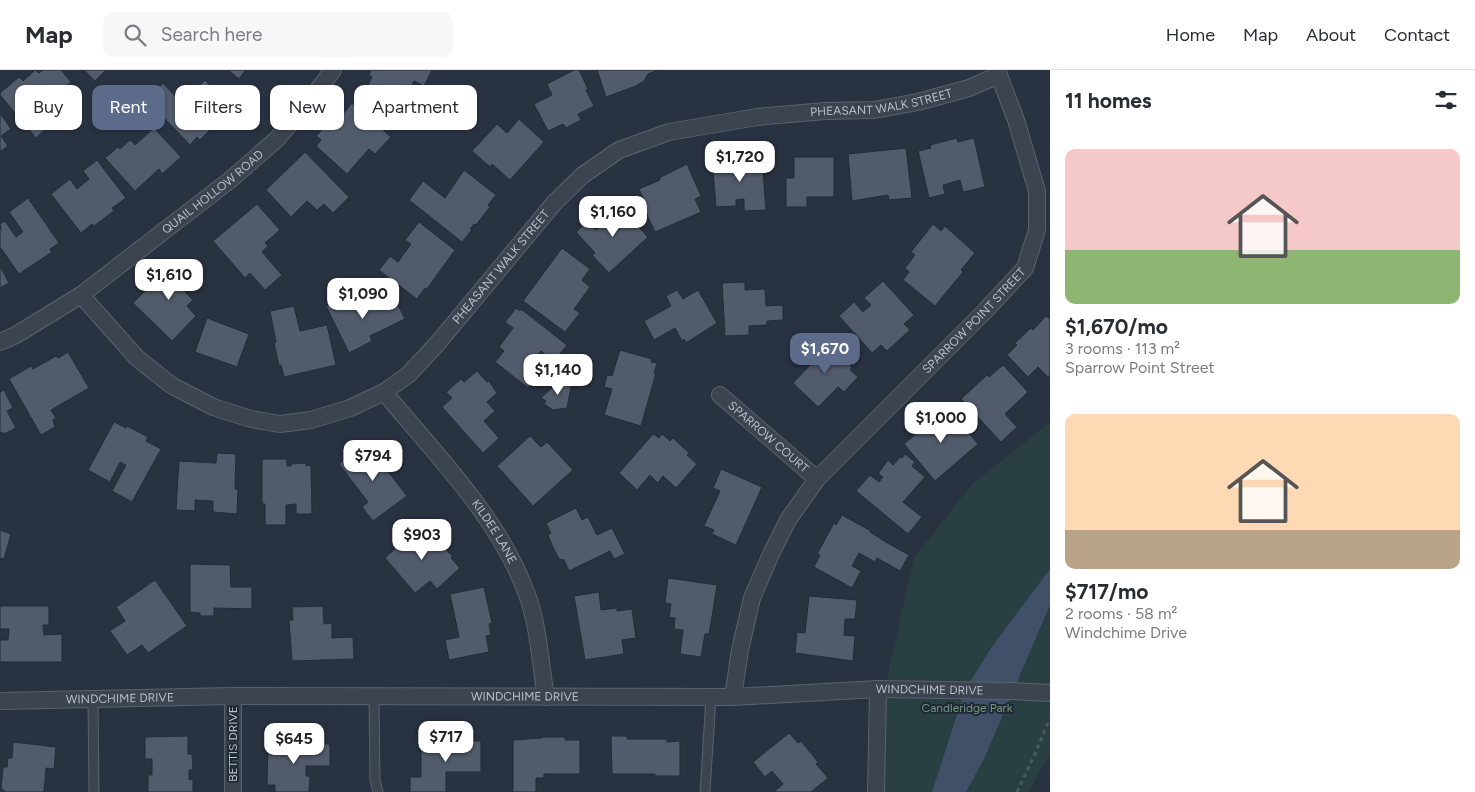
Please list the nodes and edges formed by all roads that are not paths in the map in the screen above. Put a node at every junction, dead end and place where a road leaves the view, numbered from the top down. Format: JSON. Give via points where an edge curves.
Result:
{"nodes":[{"id":1,"x":333,"y":70,"type":"edge"},
{"id":2,"x":998,"y":73,"type":"edge"},
{"id":3,"x":81,"y":295,"type":"junction"},
{"id":4,"x":0,"y":342,"type":"edge"},
{"id":5,"x":384,"y":392,"type":"junction"},
{"id":6,"x":720,"y":395,"type":"dead end"},
{"id":7,"x":817,"y":479,"type":"junction"},
{"id":8,"x":878,"y":689,"type":"junction"},
{"id":9,"x":1050,"y":694,"type":"edge"},
{"id":10,"x":233,"y":696,"type":"junction"},
{"id":11,"x":374,"y":696,"type":"junction"},
{"id":12,"x":733,"y":696,"type":"junction"},
{"id":13,"x":546,"y":697,"type":"junction"},
{"id":14,"x":711,"y":697,"type":"junction"},
{"id":15,"x":93,"y":699,"type":"junction"},
{"id":16,"x":0,"y":700,"type":"edge"},
{"id":17,"x":94,"y":792,"type":"edge"},
{"id":18,"x":233,"y":792,"type":"edge"},
{"id":19,"x":378,"y":792,"type":"edge"},
{"id":20,"x":705,"y":792,"type":"edge"},
{"id":21,"x":876,"y":792,"type":"edge"}],
"edges":[{"from":1,"to":3,"type":"street","name":"QUAIL HOLLOW ROAD","via":[[277,139],[230,180]]},
{"from":2,"to":5,"type":"street","name":"PHEASANT WALK STREET","via":[[969,88],[918,102],[874,110],[757,116],[669,132],[619,150],[583,175],[555,202],[437,344],[408,375]]},
{"from":2,"to":7,"type":"street","name":"SPARROW POINT STREET","via":[[1037,191],[1037,230],[1025,268]]},
{"from":3,"to":4,"type":"street","name":"QUAIL HOLLOW ROAD"},
{"from":3,"to":5,"type":"street","name":"PHEASANT WALK STREET","via":[[137,358],[171,385],[213,407],[280,424],[311,420],[350,408]]},
{"from":5,"to":13,"type":"street","name":"KILDEE LANE","via":[[473,499],[502,540],[527,593]]},
{"from":6,"to":7,"type":"street","name":"SPARROW COURT"},
{"from":7,"to":12,"type":"street","name":"SPARROW POINT STREET","via":[[788,520],[752,598]]},
{"from":8,"to":9,"type":"street","name":"WINDCHIME DRIVE"},
{"from":8,"to":12,"type":"street","name":"WINDCHIME DRIVE"},
{"from":8,"to":21,"type":"street"},
{"from":10,"to":11,"type":"street","name":"WINDCHIME DRIVE"},
{"from":10,"to":15,"type":"street","name":"WINDCHIME DRIVE"},
{"from":10,"to":18,"type":"street","name":"BETTIS DRIVE"},
{"from":11,"to":13,"type":"street","name":"WINDCHIME DRIVE"},
{"from":11,"to":19,"type":"lane"},
{"from":12,"to":14,"type":"street","name":"WINDCHIME DRIVE"},
{"from":13,"to":14,"type":"street","name":"WINDCHIME DRIVE"},
{"from":14,"to":20,"type":"lane"},
{"from":15,"to":16,"type":"street","name":"WINDCHIME DRIVE"},
{"from":15,"to":17,"type":"lane"}]}
